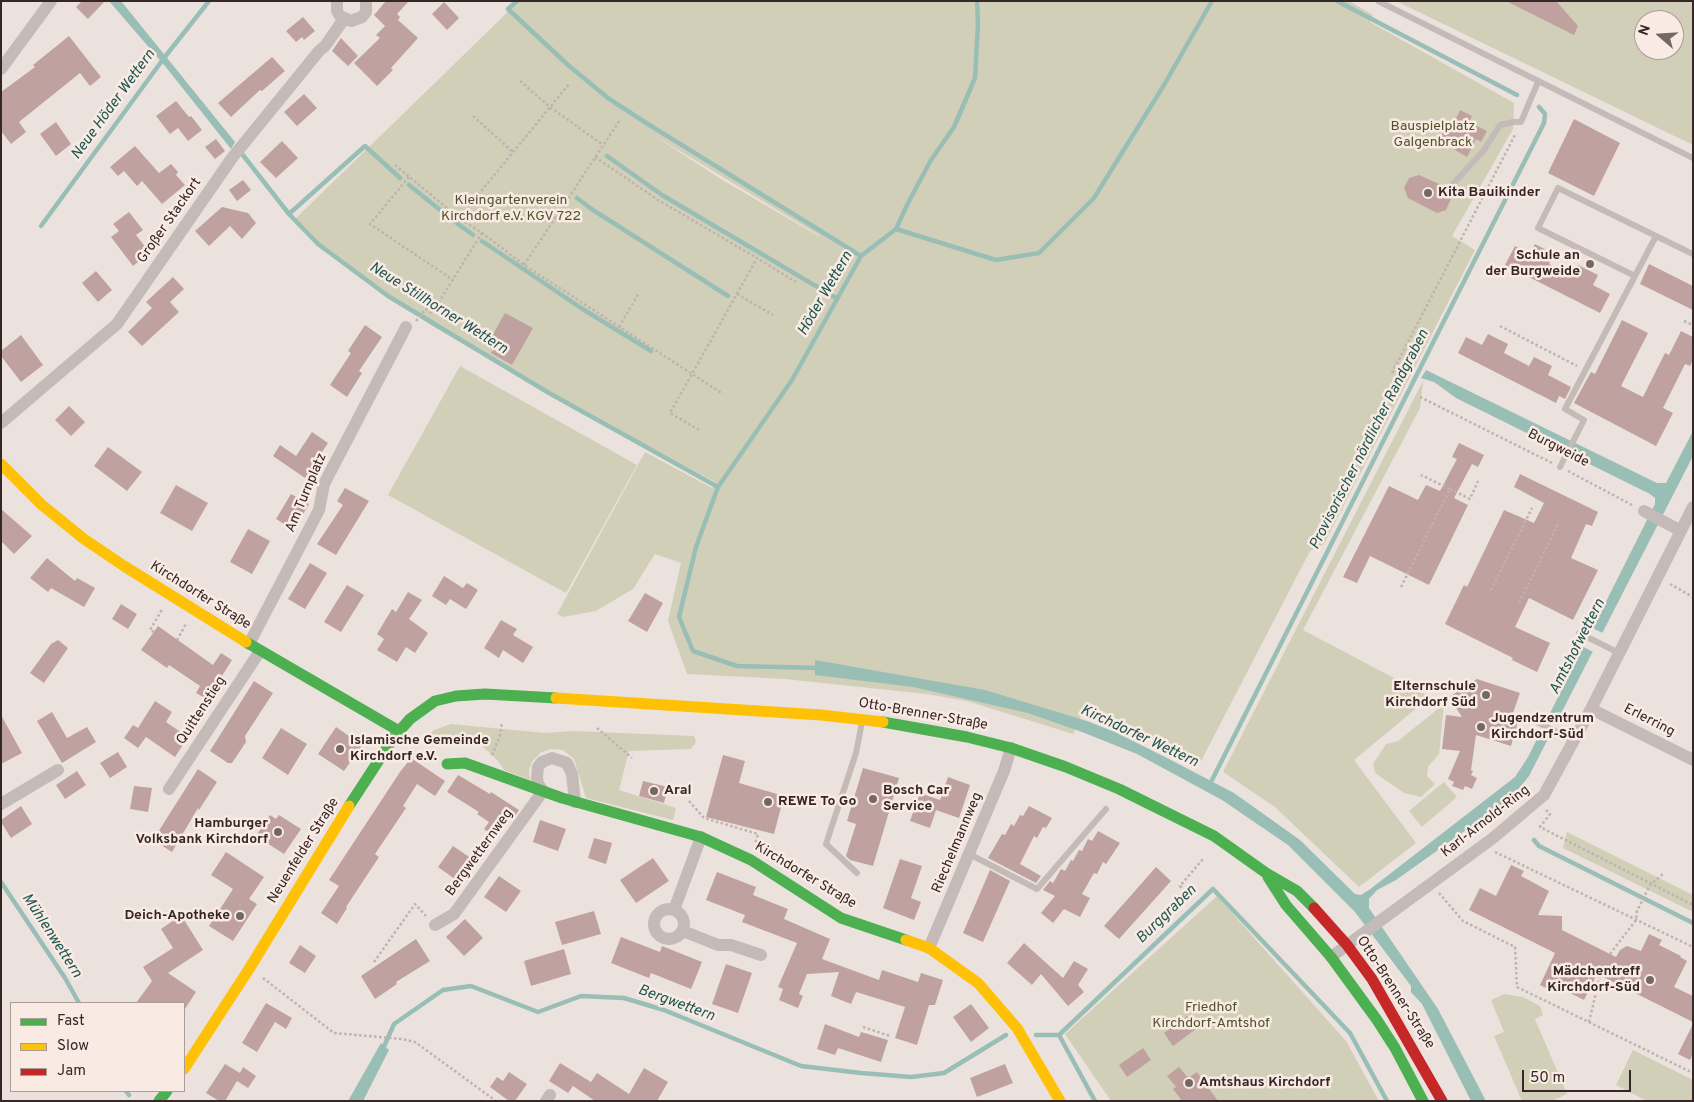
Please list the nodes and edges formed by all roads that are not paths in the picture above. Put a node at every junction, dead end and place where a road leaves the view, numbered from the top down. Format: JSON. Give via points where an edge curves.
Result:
{"nodes":[{"id":1,"x":51,"y":1,"type":"edge"},
{"id":2,"x":337,"y":1,"type":"edge"},
{"id":3,"x":366,"y":1,"type":"edge"},
{"id":4,"x":1378,"y":1,"type":"edge"},
{"id":5,"x":344,"y":19,"type":"junction"},
{"id":6,"x":1,"y":69,"type":"edge"},
{"id":7,"x":1538,"y":82,"type":"junction"},
{"id":8,"x":1693,"y":158,"type":"edge"},
{"id":9,"x":1451,"y":186,"type":"dead end"},
{"id":10,"x":1656,"y":236,"type":"junction"},
{"id":11,"x":1693,"y":254,"type":"edge"},
{"id":12,"x":1635,"y":276,"type":"junction"},
{"id":13,"x":411,"y":325,"type":"road end"},
{"id":14,"x":1,"y":423,"type":"edge"},
{"id":15,"x":1,"y":464,"type":"edge"},
{"id":16,"x":1560,"y":467,"type":"road end"},
{"id":17,"x":1693,"y":507,"type":"edge"},
{"id":18,"x":1644,"y":511,"type":"road end"},
{"id":19,"x":1681,"y":530,"type":"junction"},
{"id":20,"x":1579,"y":633,"type":"dead end"},
{"id":21,"x":254,"y":648,"type":"junction"},
{"id":22,"x":1619,"y":654,"type":"junction"},
{"id":23,"x":485,"y":694,"type":"joint"},
{"id":24,"x":1591,"y":709,"type":"junction"},
{"id":25,"x":863,"y":718,"type":"junction"},
{"id":26,"x":1537,"y":722,"type":"dead end"},
{"id":27,"x":399,"y":730,"type":"junction"},
{"id":28,"x":1574,"y":741,"type":"junction"},
{"id":29,"x":1012,"y":748,"type":"junction"},
{"id":30,"x":1693,"y":760,"type":"edge"},
{"id":31,"x":448,"y":764,"type":"dead end"},
{"id":32,"x":58,"y":770,"type":"dead end"},
{"id":33,"x":169,"y":789,"type":"dead end"},
{"id":34,"x":543,"y":791,"type":"junction"},
{"id":35,"x":575,"y":802,"type":"junction"},
{"id":36,"x":1,"y":804,"type":"edge"},
{"id":37,"x":1106,"y":810,"type":"dead end"},
{"id":38,"x":700,"y":837,"type":"junction"},
{"id":39,"x":969,"y":854,"type":"junction"},
{"id":40,"x":857,"y":873,"type":"dead end"},
{"id":41,"x":1266,"y":874,"type":"junction"},
{"id":42,"x":674,"y":910,"type":"junction"},
{"id":43,"x":435,"y":925,"type":"road end"},
{"id":44,"x":683,"y":931,"type":"junction"},
{"id":45,"x":1347,"y":945,"type":"junction"},
{"id":46,"x":929,"y":948,"type":"junction"},
{"id":47,"x":761,"y":955,"type":"dead end"},
{"id":48,"x":1330,"y":957,"type":"junction"},
{"id":49,"x":185,"y":1067,"type":"edge"},
{"id":50,"x":1060,"y":1101,"type":"edge"},
{"id":51,"x":1422,"y":1101,"type":"edge"},
{"id":52,"x":1442,"y":1101,"type":"edge"}],
"edges":[{"from":1,"to":6,"type":"street"},
{"from":2,"to":5,"type":"street","via":[[337,11]]},
{"from":3,"to":5,"type":"street","via":[[366,12],[362,17],[351,21]]},
{"from":4,"to":7,"type":"lane"},
{"from":5,"to":14,"type":"street","name":"Großer Stackort","via":[[240,147],[117,324]]},
{"from":7,"to":8,"type":"lane"},
{"from":7,"to":9,"type":"lane","via":[[1521,122],[1500,125],[1484,150]]},
{"from":10,"to":11,"type":"lane"},
{"from":10,"to":12,"type":"lane"},
{"from":10,"to":12,"type":"lane","via":[[1558,188],[1538,228]]},
{"from":12,"to":16,"type":"lane","via":[[1565,409],[1584,420]]},
{"from":13,"to":21,"type":"street","name":"Am Turnplatz","via":[[324,484],[319,510]]},
{"from":15,"to":21,"type":"main road","name":"Kirchdorfer Straße","via":[[42,505],[84,539]]},
{"from":17,"to":19,"type":"street","name":"Karl-Arnold-Ring"},
{"from":18,"to":19,"type":"street"},
{"from":19,"to":22,"type":"street","name":"Karl-Arnold-Ring"},
{"from":20,"to":22,"type":"lane"},
{"from":21,"to":27,"type":"main road","name":"Kirchdorfer Straße"},
{"from":21,"to":33,"type":"street","name":"Quittenstieg"},
{"from":22,"to":24,"type":"street","name":"Karl-Arnold-Ring"},
{"from":23,"to":25,"type":"main road","name":"Otto-Brenner-Straße"},
{"from":23,"to":27,"type":"main road","name":"Neuenfelder Straße","via":[[436,701]]},
{"from":24,"to":28,"type":"street","name":"Karl-Arnold-Ring"},
{"from":24,"to":30,"type":"street","name":"Erlerring"},
{"from":25,"to":29,"type":"main road","name":"Otto-Brenner-Straße"},
{"from":25,"to":40,"type":"lane","via":[[856,752],[826,844]]},
{"from":26,"to":28,"type":"lane"},
{"from":27,"to":49,"type":"main road","name":"Neuenfelder Straße"},
{"from":28,"to":45,"type":"street","name":"Karl-Arnold-Ring","via":[[1544,795],[1483,845]]},
{"from":29,"to":39,"type":"street","name":"Riechelmannweg"},
{"from":29,"to":41,"type":"main road","name":"Otto-Brenner-Straße","via":[[1066,767],[1155,806],[1214,836]]},
{"from":31,"to":34,"type":"main road","name":"Kirchdorfer Straße","via":[[465,763]]},
{"from":32,"to":36,"type":"street"},
{"from":34,"to":35,"type":"main road","name":"Kirchdorfer Straße"},
{"from":34,"to":35,"type":"street","via":[[538,784],[538,767],[548,759],[557,758],[571,768]]},
{"from":34,"to":43,"type":"street","name":"Bergwetternweg","via":[[454,914]]},
{"from":35,"to":38,"type":"main road","name":"Kirchdorfer Straße"},
{"from":37,"to":39,"type":"lane","via":[[1037,889]]},
{"from":38,"to":42,"type":"street"},
{"from":38,"to":46,"type":"main road","name":"Kirchdorfer Straße","via":[[751,860],[841,918]]},
{"from":39,"to":46,"type":"street","name":"Riechelmannweg"},
{"from":41,"to":45,"type":"main road","name":"Otto-Brenner-Straße","via":[[1297,890]]},
{"from":41,"to":48,"type":"main road","name":"Otto-Brenner-Straße","via":[[1286,905]]},
{"from":42,"to":44,"type":"street","via":[[683,918]]},
{"from":42,"to":44,"type":"street","via":[[662,910],[654,930],[668,940]]},
{"from":44,"to":47,"type":"street","via":[[718,945],[731,945]]},
{"from":45,"to":48,"type":"street","name":"Karl-Arnold-Ring"},
{"from":45,"to":52,"type":"main road","name":"Otto-Brenner-Straße","via":[[1380,992]]},
{"from":46,"to":50,"type":"main road","name":"Kirchdorfer Straße","via":[[978,983],[1017,1028]]},
{"from":48,"to":51,"type":"main road","name":"Otto-Brenner-Straße","via":[[1395,1048]]}]}
